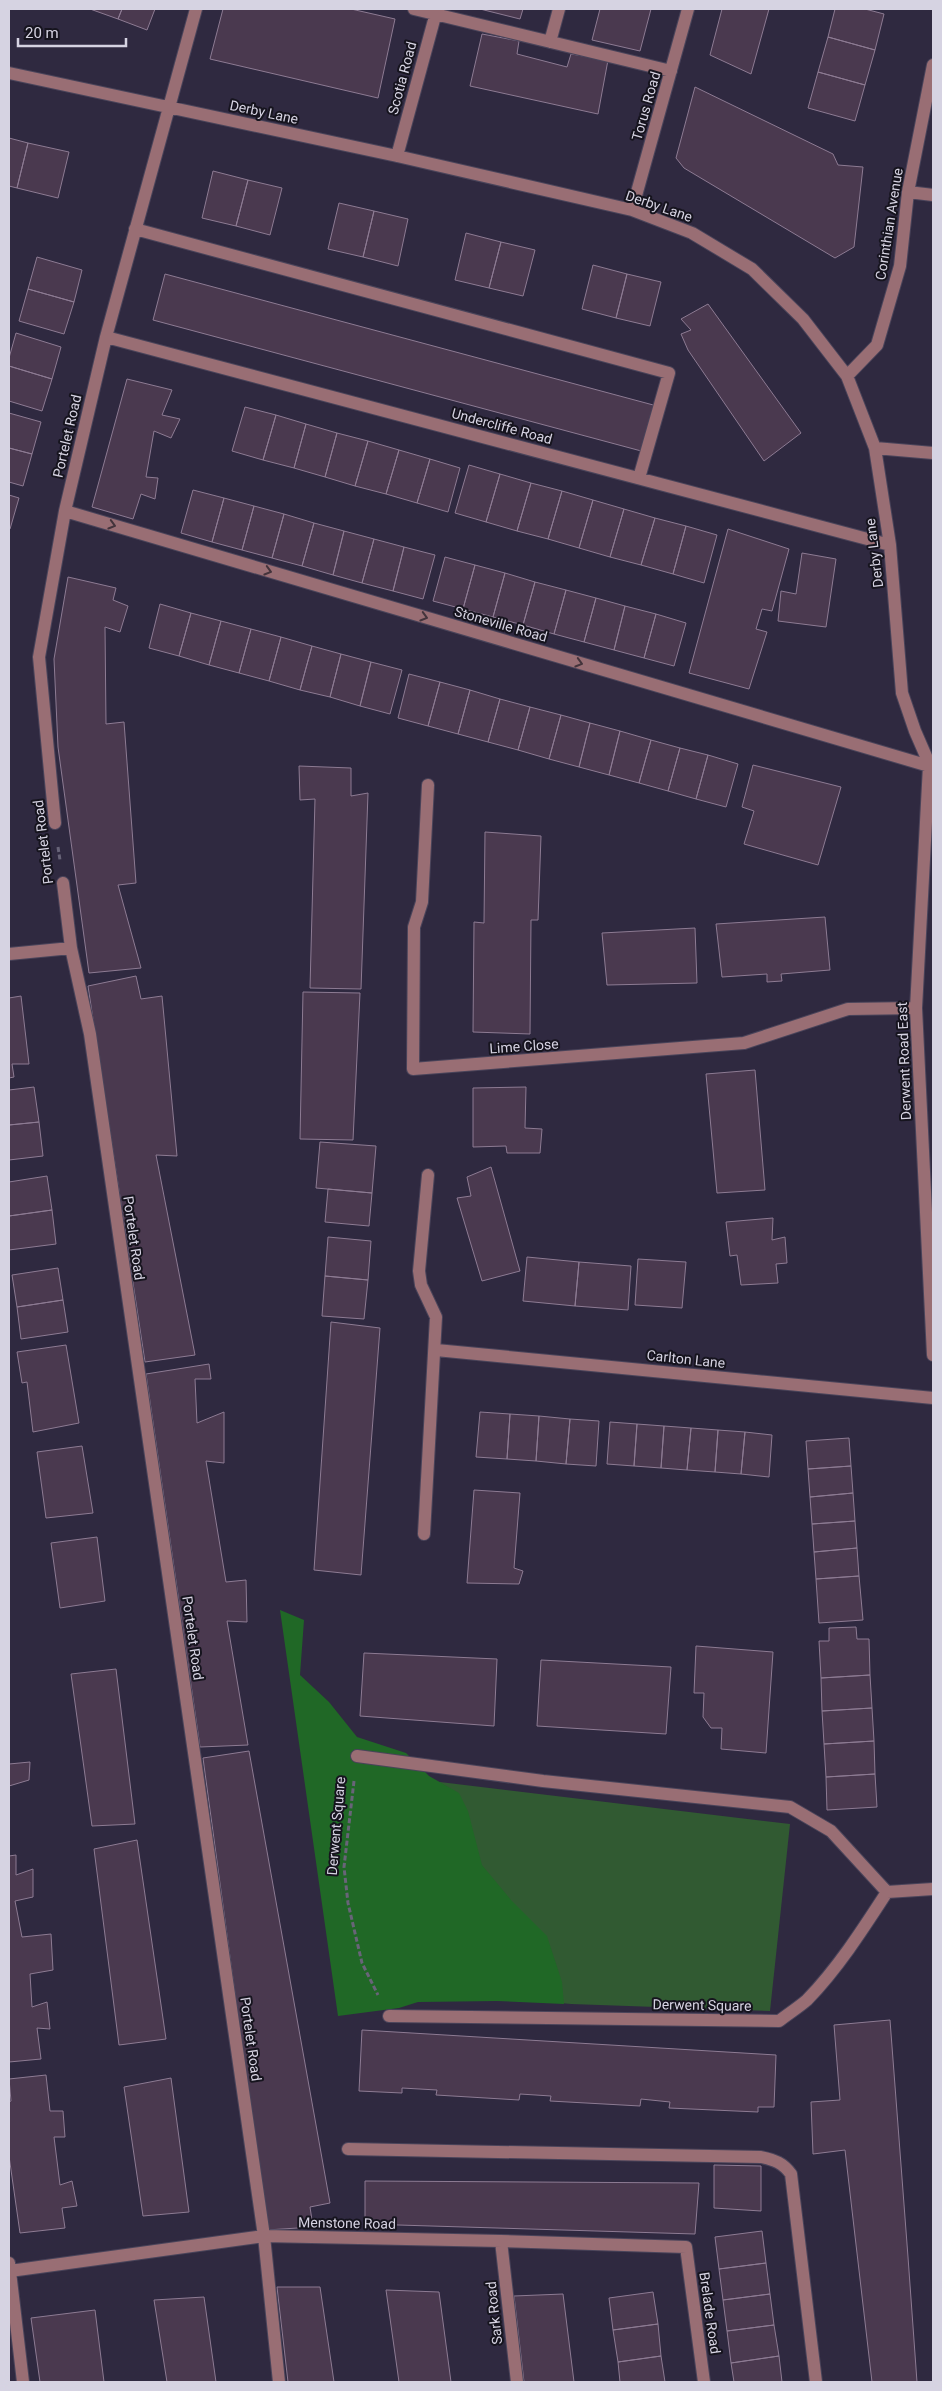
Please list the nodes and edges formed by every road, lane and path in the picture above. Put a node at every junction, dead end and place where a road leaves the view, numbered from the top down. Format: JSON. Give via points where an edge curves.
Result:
{"nodes":[{"id":1,"x":196,"y":9,"type":"edge"},
{"id":2,"x":414,"y":9,"type":"edge"},
{"id":3,"x":559,"y":9,"type":"edge"},
{"id":4,"x":688,"y":9,"type":"edge"},
{"id":5,"x":436,"y":11,"type":"edge"},
{"id":6,"x":550,"y":42,"type":"junction"},
{"id":7,"x":933,"y":65,"type":"edge"},
{"id":8,"x":671,"y":71,"type":"junction"},
{"id":9,"x":9,"y":73,"type":"edge"},
{"id":10,"x":167,"y":107,"type":"junction"},
{"id":11,"x":397,"y":156,"type":"junction"},
{"id":12,"x":908,"y":192,"type":"junction"},
{"id":13,"x":933,"y":195,"type":"edge"},
{"id":14,"x":632,"y":210,"type":"junction"},
{"id":15,"x":135,"y":229,"type":"junction"},
{"id":16,"x":106,"y":337,"type":"junction"},
{"id":17,"x":848,"y":376,"type":"junction"},
{"id":18,"x":875,"y":448,"type":"junction"},
{"id":19,"x":933,"y":453,"type":"edge"},
{"id":20,"x":639,"y":478,"type":"junction"},
{"id":21,"x":65,"y":511,"type":"junction"},
{"id":22,"x":890,"y":545,"type":"junction"},
{"id":23,"x":931,"y":769,"type":"edge"},
{"id":24,"x":428,"y":785,"type":"dead end"},
{"id":25,"x":55,"y":823,"type":"joint"},
{"id":26,"x":62,"y":883,"type":"joint"},
{"id":27,"x":71,"y":948,"type":"junction"},
{"id":28,"x":9,"y":954,"type":"edge"},
{"id":29,"x":916,"y":1008,"type":"junction"},
{"id":30,"x":928,"y":1143,"type":"edge"},
{"id":31,"x":428,"y":1175,"type":"dead end"},
{"id":32,"x":436,"y":1350,"type":"junction"},
{"id":33,"x":933,"y":1355,"type":"edge"},
{"id":34,"x":933,"y":1398,"type":"edge"},
{"id":35,"x":424,"y":1534,"type":"dead end"},
{"id":36,"x":357,"y":1756,"type":"joint"},
{"id":37,"x":933,"y":1889,"type":"edge"},
{"id":38,"x":887,"y":1892,"type":"junction"},
{"id":39,"x":389,"y":2016,"type":"joint"},
{"id":40,"x":348,"y":2149,"type":"dead end"},
{"id":41,"x":264,"y":2236,"type":"junction"},
{"id":42,"x":501,"y":2240,"type":"junction"},
{"id":43,"x":686,"y":2247,"type":"joint"},
{"id":44,"x":9,"y":2267,"type":"edge"},
{"id":45,"x":23,"y":2382,"type":"edge"},
{"id":46,"x":279,"y":2382,"type":"edge"},
{"id":47,"x":517,"y":2382,"type":"edge"},
{"id":48,"x":704,"y":2382,"type":"edge"},
{"id":49,"x":816,"y":2382,"type":"edge"}],
"edges":[{"from":1,"to":10,"type":"street","name":"Portelet Road"},
{"from":2,"to":5,"type":"street"},
{"from":3,"to":6,"type":"street"},
{"from":4,"to":8,"type":"street","name":"Torus Road"},
{"from":5,"to":6,"type":"street"},
{"from":5,"to":11,"type":"street","name":"Scotia Road"},
{"from":6,"to":8,"type":"street"},
{"from":7,"to":12,"type":"street","name":"Corinthian Avenue"},
{"from":8,"to":14,"type":"street","name":"Torus Road"},
{"from":9,"to":10,"type":"street","name":"Derby Lane"},
{"from":10,"to":11,"type":"street","name":"Derby Lane"},
{"from":10,"to":15,"type":"street","name":"Portelet Road"},
{"from":11,"to":14,"type":"street","name":"Derby Lane"},
{"from":12,"to":13,"type":"street"},
{"from":12,"to":17,"type":"street","name":"Corinthian Avenue","via":[[900,266],[877,346]]},
{"from":14,"to":17,"type":"street","name":"Derby Lane","via":[[692,233],[752,269],[803,319]]},
{"from":15,"to":16,"type":"street","name":"Portelet Road"},
{"from":15,"to":20,"type":"street","via":[[669,374]]},
{"from":16,"to":20,"type":"street","name":"Undercliffe Road"},
{"from":16,"to":21,"type":"street","name":"Portelet Road"},
{"from":17,"to":18,"type":"street","name":"Derby Lane"},
{"from":18,"to":19,"type":"street"},
{"from":18,"to":22,"type":"street","name":"Derby Lane"},
{"from":20,"to":22,"type":"street","name":"Undercliffe Road"},
{"from":21,"to":23,"type":"street","name":"Stoneville Road","one_way":true},
{"from":21,"to":25,"type":"street","name":"Portelet Road","via":[[39,657]]},
{"from":22,"to":23,"type":"street","name":"Derby Lane","via":[[902,693]]},
{"from":23,"to":29,"type":"street","name":"Derwent Road East"},
{"from":24,"to":29,"type":"street","name":"Lime Close","via":[[422,902],[414,927],[413,1069],[744,1043],[848,1009]]},
{"from":25,"to":26,"type":"path","name":"Portelet Road"},
{"from":26,"to":27,"type":"street","name":"Portelet Road"},
{"from":27,"to":28,"type":"street"},
{"from":27,"to":41,"type":"street","name":"Portelet Road","via":[[90,1034]]},
{"from":29,"to":30,"type":"street","name":"Derwent Road East"},
{"from":30,"to":33,"type":"street","name":"Derwent Road East"},
{"from":31,"to":32,"type":"street","via":[[419,1271],[421,1285],[436,1317]]},
{"from":32,"to":34,"type":"street","name":"Carlton Lane"},
{"from":32,"to":35,"type":"street"},
{"from":36,"to":38,"type":"street","via":[[542,1781],[790,1807],[831,1832]]},
{"from":36,"to":39,"type":"path","name":"Derwent Square","via":[[344,1867],[348,1903],[362,1963]]},
{"from":37,"to":38,"type":"street"},
{"from":38,"to":39,"type":"street","name":"Derwent Square","via":[[832,1970],[806,2000],[779,2021]]},
{"from":40,"to":49,"type":"street","via":[[761,2157],[774,2160],[791,2174]]},
{"from":41,"to":42,"type":"street","name":"Menstone Road"},
{"from":41,"to":44,"type":"street","name":"Menstone Road"},
{"from":41,"to":46,"type":"street","name":"Portelet Road"},
{"from":42,"to":43,"type":"street","name":"Menstone Road"},
{"from":42,"to":47,"type":"street","name":"Sark Road"},
{"from":43,"to":48,"type":"street","name":"Brelade Road"},
{"from":44,"to":45,"type":"street"}]}
